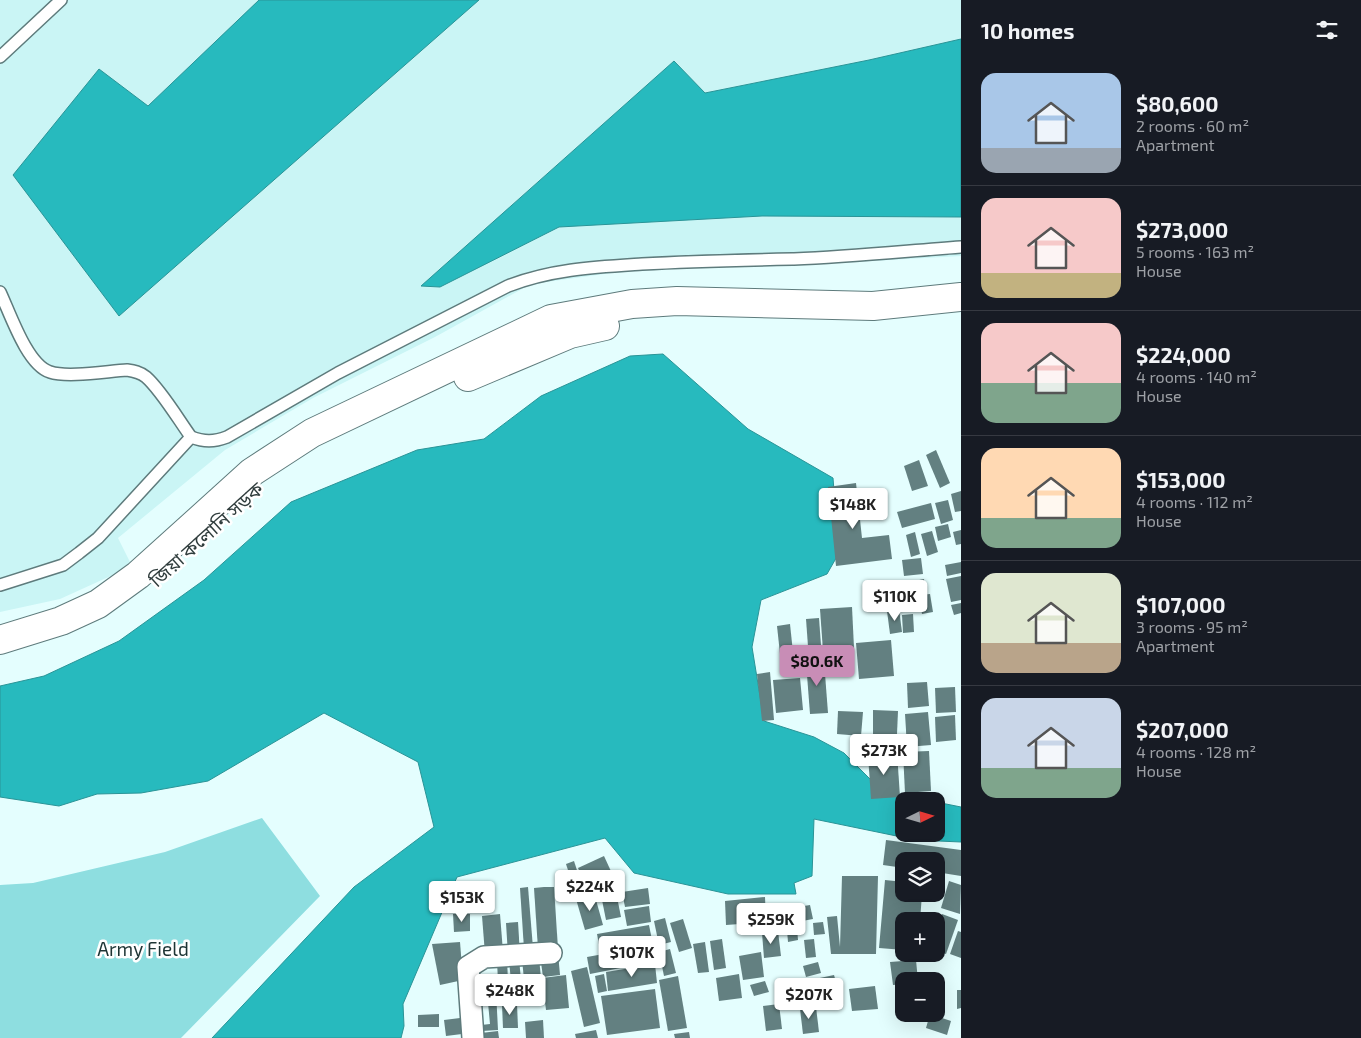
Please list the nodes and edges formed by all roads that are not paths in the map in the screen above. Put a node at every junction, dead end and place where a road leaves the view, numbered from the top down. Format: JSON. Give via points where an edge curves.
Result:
{"nodes":[{"id":1,"x":61,"y":0,"type":"edge"},
{"id":2,"x":0,"y":57,"type":"edge"},
{"id":3,"x":961,"y":247,"type":"edge"},
{"id":4,"x":0,"y":292,"type":"edge"},
{"id":5,"x":961,"y":297,"type":"edge"},
{"id":6,"x":787,"y":305,"type":"junction"},
{"id":7,"x":191,"y":436,"type":"junction"},
{"id":8,"x":0,"y":586,"type":"edge"},
{"id":9,"x":0,"y":640,"type":"edge"},
{"id":10,"x":0,"y":658,"type":"edge"},
{"id":11,"x":551,"y":953,"type":"dead end"},
{"id":12,"x":473,"y":1038,"type":"edge"}],
"edges":[{"from":1,"to":2,"type":"lane"},
{"from":3,"to":7,"type":"lane","via":[[814,258],[591,268],[533,276],[338,374],[228,437],[212,442]]},
{"from":4,"to":7,"type":"lane","via":[[37,364],[51,372],[67,374],[137,372],[152,384]]},
{"from":5,"to":6,"type":"main road","via":[[873,306]]},
{"from":6,"to":9,"type":"main road","via":[[677,301],[632,304],[551,318],[312,433],[252,472],[138,575],[98,604],[61,621]]},
{"from":6,"to":10,"type":"main road","name":"জিয়া কলোনি সড়ক","via":[[608,326],[570,334],[464,378],[356,429],[254,487],[150,585],[119,607],[30,651]]},
{"from":7,"to":8,"type":"lane","via":[[98,538],[79,553],[63,565]]},
{"from":11,"to":12,"type":"street","via":[[484,957],[468,966]]}]}
